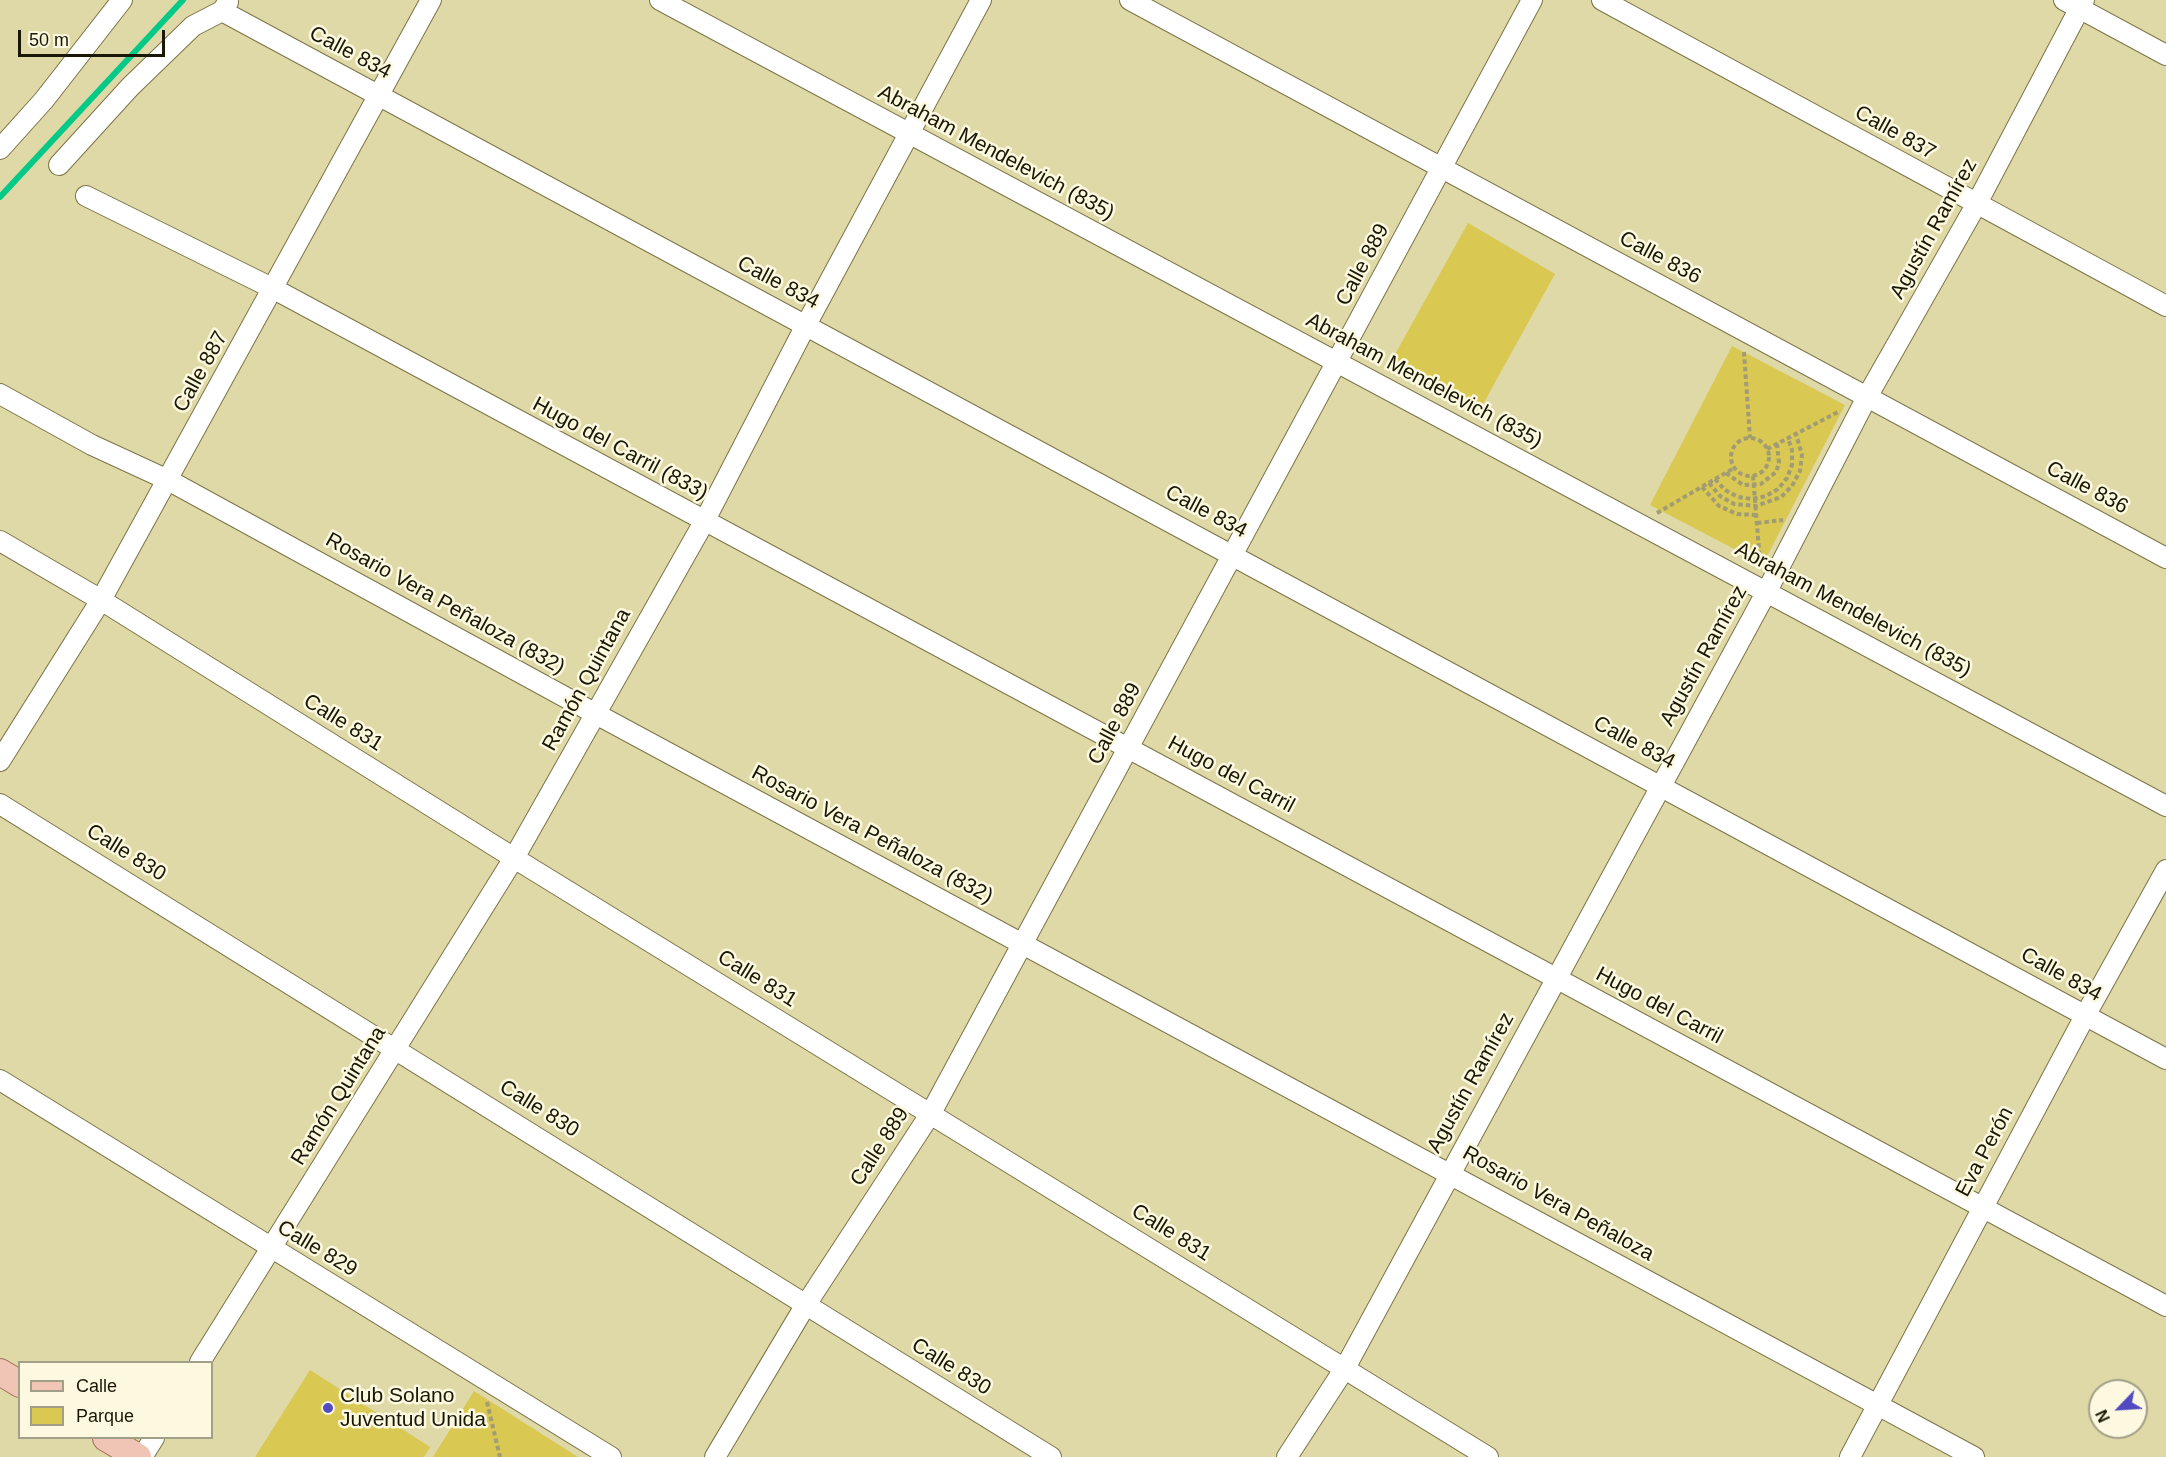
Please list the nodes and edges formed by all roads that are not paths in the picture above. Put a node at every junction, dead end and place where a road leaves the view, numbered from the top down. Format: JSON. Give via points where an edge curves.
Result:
{"nodes":[{"id":1,"x":122,"y":0,"type":"edge"},
{"id":2,"x":431,"y":0,"type":"edge"},
{"id":3,"x":660,"y":0,"type":"edge"},
{"id":4,"x":981,"y":0,"type":"edge"},
{"id":5,"x":1130,"y":0,"type":"edge"},
{"id":6,"x":1532,"y":0,"type":"edge"},
{"id":7,"x":1602,"y":0,"type":"edge"},
{"id":8,"x":2076,"y":3,"type":"edge"},
{"id":9,"x":226,"y":6,"type":"edge"},
{"id":10,"x":2166,"y":55,"type":"edge"},
{"id":11,"x":380,"y":97,"type":"junction"},
{"id":12,"x":908,"y":133,"type":"junction"},
{"id":13,"x":0,"y":149,"type":"edge"},
{"id":14,"x":59,"y":165,"type":"dead end"},
{"id":15,"x":1443,"y":168,"type":"junction"},
{"id":16,"x":86,"y":196,"type":"dead end"},
{"id":17,"x":1977,"y":205,"type":"junction"},
{"id":18,"x":274,"y":289,"type":"junction"},
{"id":19,"x":2166,"y":306,"type":"edge"},
{"id":20,"x":806,"y":325,"type":"junction"},
{"id":21,"x":1338,"y":362,"type":"junction"},
{"id":22,"x":0,"y":394,"type":"edge"},
{"id":23,"x":1867,"y":397,"type":"junction"},
{"id":24,"x":168,"y":480,"type":"junction"},
{"id":25,"x":704,"y":522,"type":"junction"},
{"id":26,"x":0,"y":541,"type":"edge"},
{"id":27,"x":1234,"y":555,"type":"junction"},
{"id":28,"x":2166,"y":558,"type":"edge"},
{"id":29,"x":1765,"y":590,"type":"junction"},
{"id":30,"x":101,"y":600,"type":"junction"},
{"id":31,"x":596,"y":714,"type":"junction"},
{"id":32,"x":1130,"y":748,"type":"junction"},
{"id":33,"x":0,"y":761,"type":"edge"},
{"id":34,"x":1661,"y":784,"type":"junction"},
{"id":35,"x":0,"y":804,"type":"edge"},
{"id":36,"x":2166,"y":806,"type":"edge"},
{"id":37,"x":514,"y":858,"type":"junction"},
{"id":38,"x":2166,"y":870,"type":"edge"},
{"id":39,"x":1023,"y":944,"type":"junction"},
{"id":40,"x":1557,"y":977,"type":"junction"},
{"id":41,"x":2085,"y":1016,"type":"junction"},
{"id":42,"x":397,"y":1049,"type":"junction"},
{"id":43,"x":2166,"y":1059,"type":"edge"},
{"id":44,"x":0,"y":1080,"type":"edge"},
{"id":45,"x":931,"y":1113,"type":"junction"},
{"id":46,"x":1449,"y":1172,"type":"junction"},
{"id":47,"x":1982,"y":1208,"type":"junction"},
{"id":48,"x":271,"y":1249,"type":"junction"},
{"id":49,"x":806,"y":1306,"type":"junction"},
{"id":50,"x":2166,"y":1306,"type":"edge"},
{"id":51,"x":201,"y":1361,"type":"edge"},
{"id":52,"x":1345,"y":1368,"type":"junction"},
{"id":53,"x":0,"y":1372,"type":"edge"},
{"id":54,"x":18,"y":1383,"type":"edge"},
{"id":55,"x":1877,"y":1406,"type":"junction"},
{"id":56,"x":109,"y":1439,"type":"edge"},
{"id":57,"x":153,"y":1439,"type":"edge"},
{"id":58,"x":140,"y":1457,"type":"edge"},
{"id":59,"x":611,"y":1457,"type":"edge"},
{"id":60,"x":715,"y":1457,"type":"edge"},
{"id":61,"x":1051,"y":1457,"type":"edge"},
{"id":62,"x":1287,"y":1457,"type":"edge"},
{"id":63,"x":1488,"y":1457,"type":"edge"},
{"id":64,"x":1850,"y":1457,"type":"edge"},
{"id":65,"x":1974,"y":1457,"type":"edge"}],
"edges":[{"from":1,"to":13,"type":"street","via":[[44,100]]},
{"from":2,"to":11,"type":"street","name":"Calle 887"},
{"from":3,"to":12,"type":"street","name":"Abraham Mendelevich (835)"},
{"from":4,"to":12,"type":"street","name":"Ramón Quintana"},
{"from":5,"to":15,"type":"street","name":"Calle 836"},
{"from":6,"to":15,"type":"street","name":"Calle 889"},
{"from":7,"to":17,"type":"street","name":"Calle 837"},
{"from":8,"to":10,"type":"street"},
{"from":8,"to":17,"type":"street","name":"Agustín Ramírez"},
{"from":9,"to":11,"type":"street","name":"Calle 834"},
{"from":9,"to":14,"type":"street","via":[[193,26],[130,87]]},
{"from":11,"to":18,"type":"street","name":"Calle 887"},
{"from":11,"to":20,"type":"street","name":"Calle 834"},
{"from":12,"to":20,"type":"street","name":"Ramón Quintana"},
{"from":12,"to":21,"type":"street","name":"Abraham Mendelevich (835)"},
{"from":15,"to":21,"type":"street","name":"Calle 889"},
{"from":15,"to":23,"type":"street","name":"Calle 836"},
{"from":16,"to":18,"type":"street","name":"Hugo del Carril (833)"},
{"from":17,"to":19,"type":"street","name":"Calle 837"},
{"from":17,"to":23,"type":"street","name":"Agustín Ramírez"},
{"from":18,"to":24,"type":"street","name":"Calle 887"},
{"from":18,"to":25,"type":"street","name":"Hugo del Carril (833)"},
{"from":20,"to":25,"type":"street","name":"Ramón Quintana"},
{"from":20,"to":27,"type":"street","name":"Calle 834"},
{"from":21,"to":27,"type":"street","name":"Calle 889"},
{"from":21,"to":29,"type":"street","name":"Abraham Mendelevich (835)"},
{"from":22,"to":24,"type":"street","name":"Rosario Vera Peñaloza (832)","via":[[92,445]]},
{"from":23,"to":28,"type":"street","name":"Calle 836"},
{"from":23,"to":29,"type":"street","name":"Agustín Ramírez"},
{"from":24,"to":30,"type":"street","name":"Calle 887"},
{"from":24,"to":31,"type":"street","name":"Rosario Vera Peñaloza (832)"},
{"from":25,"to":31,"type":"street","name":"Ramón Quintana"},
{"from":25,"to":32,"type":"street","name":"Hugo del Carril (833)"},
{"from":26,"to":30,"type":"street","name":"Calle 831"},
{"from":27,"to":32,"type":"street","name":"Calle 889"},
{"from":27,"to":34,"type":"street","name":"Calle 834"},
{"from":29,"to":34,"type":"street","name":"Agustín Ramírez"},
{"from":29,"to":36,"type":"street","name":"Abraham Mendelevich (835)"},
{"from":30,"to":33,"type":"street","name":"Calle 887"},
{"from":30,"to":37,"type":"street","name":"Calle 831"},
{"from":31,"to":37,"type":"street","name":"Ramón Quintana"},
{"from":31,"to":39,"type":"street","name":"Rosario Vera Peñaloza (832)"},
{"from":32,"to":39,"type":"street","name":"Calle 889"},
{"from":32,"to":40,"type":"street","name":"Hugo del Carril"},
{"from":34,"to":40,"type":"street","name":"Agustín Ramírez"},
{"from":34,"to":41,"type":"street","name":"Calle 834"},
{"from":35,"to":42,"type":"street","name":"Calle 830"},
{"from":37,"to":42,"type":"street","name":"Ramón Quintana"},
{"from":37,"to":45,"type":"street","name":"Calle 831"},
{"from":38,"to":41,"type":"street","name":"Eva Perón"},
{"from":39,"to":45,"type":"street","name":"Calle 889"},
{"from":39,"to":46,"type":"street","name":"Rosario Vera Peñaloza"},
{"from":40,"to":46,"type":"street","name":"Agustín Ramírez"},
{"from":40,"to":47,"type":"street","name":"Hugo del Carril"},
{"from":41,"to":43,"type":"street","name":"Calle 834"},
{"from":41,"to":47,"type":"street","name":"Eva Perón"},
{"from":42,"to":48,"type":"street","name":"Ramón Quintana"},
{"from":42,"to":49,"type":"street","name":"Calle 830"},
{"from":44,"to":48,"type":"street","name":"Calle 829"},
{"from":45,"to":49,"type":"street","name":"Calle 889"},
{"from":45,"to":52,"type":"street","name":"Calle 831"},
{"from":46,"to":52,"type":"street","name":"Agustín Ramírez"},
{"from":46,"to":55,"type":"street","name":"Rosario Vera Peñaloza"},
{"from":47,"to":50,"type":"street","name":"Hugo del Carril"},
{"from":47,"to":55,"type":"street","name":"Eva Perón"},
{"from":48,"to":51,"type":"street","name":"Ramón Quintana"},
{"from":48,"to":59,"type":"street","name":"Calle 829"},
{"from":49,"to":60,"type":"street","name":"Calle 889"},
{"from":49,"to":61,"type":"street","name":"Calle 830"},
{"from":52,"to":62,"type":"street","name":"Agustín Ramírez"},
{"from":52,"to":63,"type":"street","name":"Calle 831"},
{"from":53,"to":54,"type":"main road"},
{"from":55,"to":64,"type":"street","name":"Eva Perón"},
{"from":55,"to":65,"type":"street","name":"Rosario Vera Peñaloza"},
{"from":56,"to":58,"type":"main road"},
{"from":57,"to":58,"type":"street"}]}
